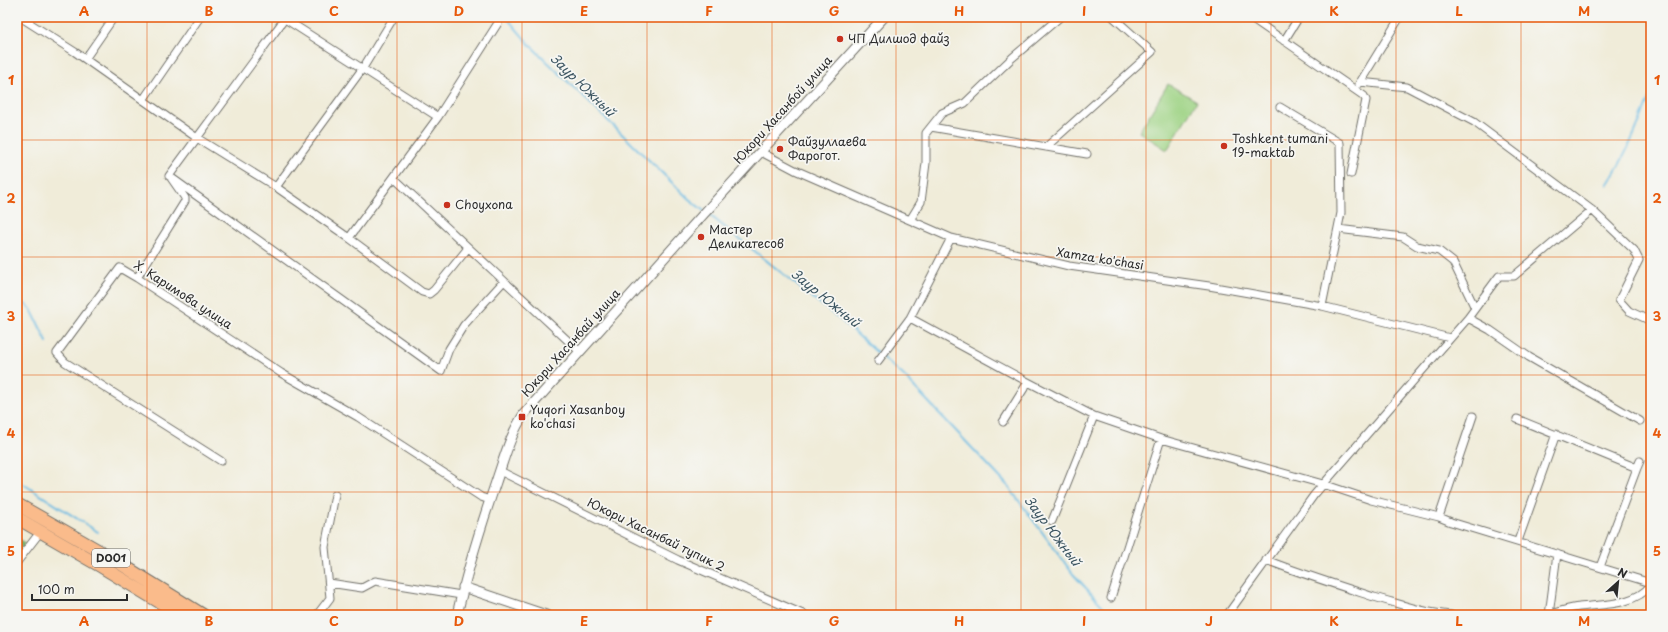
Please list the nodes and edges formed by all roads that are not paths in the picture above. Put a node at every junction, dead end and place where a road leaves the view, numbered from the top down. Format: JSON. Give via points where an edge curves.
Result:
{"nodes":[{"id":1,"x":114,"y":17,"type":"edge"},
{"id":2,"x":200,"y":17,"type":"edge"},
{"id":3,"x":394,"y":17,"type":"edge"},
{"id":4,"x":884,"y":17,"type":"edge"},
{"id":5,"x":1060,"y":17,"type":"edge"},
{"id":6,"x":1113,"y":17,"type":"edge"},
{"id":7,"x":1250,"y":17,"type":"edge"},
{"id":8,"x":1299,"y":17,"type":"edge"},
{"id":9,"x":1400,"y":17,"type":"edge"},
{"id":10,"x":25,"y":18,"type":"edge"},
{"id":11,"x":285,"y":18,"type":"edge"},
{"id":12,"x":498,"y":23,"type":"dead end"},
{"id":13,"x":1284,"y":41,"type":"junction"},
{"id":14,"x":85,"y":59,"type":"junction"},
{"id":15,"x":363,"y":68,"type":"junction"},
{"id":16,"x":1360,"y":82,"type":"junction"},
{"id":17,"x":1355,"y":91,"type":"junction"},
{"id":18,"x":143,"y":100,"type":"junction"},
{"id":19,"x":1280,"y":107,"type":"dead end"},
{"id":20,"x":438,"y":117,"type":"junction"},
{"id":21,"x":931,"y":127,"type":"junction"},
{"id":22,"x":197,"y":138,"type":"junction"},
{"id":23,"x":1046,"y":146,"type":"junction"},
{"id":24,"x":761,"y":152,"type":"junction"},
{"id":25,"x":1087,"y":154,"type":"dead end"},
{"id":26,"x":1352,"y":174,"type":"dead end"},
{"id":27,"x":169,"y":176,"type":"junction"},
{"id":28,"x":394,"y":178,"type":"junction"},
{"id":29,"x":276,"y":187,"type":"junction"},
{"id":30,"x":192,"y":192,"type":"junction"},
{"id":31,"x":185,"y":198,"type":"junction"},
{"id":32,"x":1592,"y":210,"type":"junction"},
{"id":33,"x":699,"y":220,"type":"joint"},
{"id":34,"x":910,"y":220,"type":"junction"},
{"id":35,"x":1338,"y":229,"type":"junction"},
{"id":36,"x":349,"y":238,"type":"junction"},
{"id":37,"x":951,"y":238,"type":"junction"},
{"id":38,"x":468,"y":248,"type":"junction"},
{"id":39,"x":137,"y":278,"type":"junction"},
{"id":40,"x":504,"y":281,"type":"junction"},
{"id":41,"x":1322,"y":306,"type":"junction"},
{"id":42,"x":1475,"y":308,"type":"junction"},
{"id":43,"x":910,"y":318,"type":"junction"},
{"id":44,"x":1468,"y":318,"type":"junction"},
{"id":45,"x":1651,"y":321,"type":"edge"},
{"id":46,"x":1450,"y":338,"type":"junction"},
{"id":47,"x":579,"y":351,"type":"junction"},
{"id":48,"x":878,"y":361,"type":"dead end"},
{"id":49,"x":1028,"y":382,"type":"junction"},
{"id":50,"x":1094,"y":416,"type":"junction"},
{"id":51,"x":1473,"y":416,"type":"dead end"},
{"id":52,"x":1517,"y":419,"type":"dead end"},
{"id":53,"x":1640,"y":421,"type":"dead end"},
{"id":54,"x":1003,"y":422,"type":"dead end"},
{"id":55,"x":1556,"y":434,"type":"junction"},
{"id":56,"x":1161,"y":439,"type":"junction"},
{"id":57,"x":221,"y":461,"type":"dead end"},
{"id":58,"x":500,"y":471,"type":"junction"},
{"id":59,"x":1323,"y":484,"type":"junction"},
{"id":60,"x":335,"y":494,"type":"dead end"},
{"id":61,"x":490,"y":500,"type":"junction"},
{"id":62,"x":17,"y":504,"type":"edge"},
{"id":63,"x":1439,"y":517,"type":"junction"},
{"id":64,"x":17,"y":518,"type":"edge"},
{"id":65,"x":1052,"y":521,"type":"dead end"},
{"id":66,"x":41,"y":532,"type":"junction"},
{"id":67,"x":1518,"y":541,"type":"junction"},
{"id":68,"x":1557,"y":554,"type":"junction"},
{"id":69,"x":1266,"y":560,"type":"junction"},
{"id":70,"x":17,"y":562,"type":"edge"},
{"id":71,"x":1600,"y":567,"type":"junction"},
{"id":72,"x":329,"y":583,"type":"junction"},
{"id":73,"x":1651,"y":584,"type":"edge"},
{"id":74,"x":462,"y":591,"type":"junction"},
{"id":75,"x":1111,"y":598,"type":"dead end"},
{"id":76,"x":180,"y":615,"type":"edge"},
{"id":77,"x":203,"y":615,"type":"edge"},
{"id":78,"x":317,"y":615,"type":"edge"},
{"id":79,"x":457,"y":615,"type":"edge"},
{"id":80,"x":546,"y":615,"type":"edge"},
{"id":81,"x":805,"y":615,"type":"edge"},
{"id":82,"x":1227,"y":615,"type":"edge"},
{"id":83,"x":1451,"y":615,"type":"edge"},
{"id":84,"x":1549,"y":615,"type":"edge"}],
"edges":[{"from":1,"to":14,"type":"street"},
{"from":2,"to":18,"type":"street"},
{"from":3,"to":15,"type":"street"},
{"from":4,"to":24,"type":"street","name":"Юкори Хасанбой улица"},
{"from":5,"to":21,"type":"street","via":[[1012,58],[966,103],[942,113]]},
{"from":6,"to":23,"type":"street","via":[[1152,52]]},
{"from":7,"to":13,"type":"street"},
{"from":8,"to":13,"type":"street"},
{"from":9,"to":16,"type":"street"},
{"from":10,"to":14,"type":"street"},
{"from":11,"to":15,"type":"street"},
{"from":11,"to":22,"type":"street"},
{"from":12,"to":20,"type":"street"},
{"from":13,"to":17,"type":"street"},
{"from":14,"to":18,"type":"street"},
{"from":15,"to":20,"type":"street"},
{"from":15,"to":29,"type":"street"},
{"from":16,"to":17,"type":"street"},
{"from":16,"to":32,"type":"street","via":[[1407,87],[1474,122]]},
{"from":17,"to":26,"type":"street","via":[[1366,100]]},
{"from":18,"to":22,"type":"street"},
{"from":19,"to":35,"type":"street","via":[[1340,143],[1341,213]]},
{"from":20,"to":28,"type":"street"},
{"from":21,"to":23,"type":"street"},
{"from":21,"to":34,"type":"street","via":[[926,133],[926,163],[921,202]]},
{"from":22,"to":27,"type":"street"},
{"from":22,"to":29,"type":"street"},
{"from":23,"to":25,"type":"street"},
{"from":24,"to":33,"type":"street","name":"Юкори Хасанбой улица"},
{"from":24,"to":34,"type":"street","name":"Xamza ko'chasi","via":[[795,170]]},
{"from":27,"to":30,"type":"street"},
{"from":27,"to":31,"type":"street"},
{"from":28,"to":36,"type":"street"},
{"from":28,"to":38,"type":"street"},
{"from":29,"to":36,"type":"street"},
{"from":30,"to":31,"type":"street"},
{"from":30,"to":40,"type":"street","via":[[441,371],[449,349],[464,325]]},
{"from":31,"to":39,"type":"street","via":[[184,205]]},
{"from":32,"to":42,"type":"street","via":[[1514,276],[1499,276]]},
{"from":32,"to":45,"type":"street","via":[[1634,250],[1639,260],[1619,300],[1628,311]]},
{"from":33,"to":47,"type":"street","name":"Юкори Хасанбай улица"},
{"from":34,"to":37,"type":"street","name":"Xamza ko'chasi"},
{"from":35,"to":41,"type":"street"},
{"from":35,"to":42,"type":"street","via":[[1404,237],[1417,246],[1439,251],[1453,262]]},
{"from":36,"to":38,"type":"street","via":[[422,292],[429,294]]},
{"from":37,"to":41,"type":"street","name":"Xamza ko'chasi","via":[[1069,266],[1209,286]]},
{"from":37,"to":43,"type":"street"},
{"from":38,"to":40,"type":"street"},
{"from":39,"to":57,"type":"street","name":"Х. Каримова улица","via":[[120,268],[57,353],[65,362]]},
{"from":39,"to":61,"type":"street","name":"Х. Каримова улица","via":[[281,372],[358,417],[481,497]]},
{"from":40,"to":47,"type":"street"},
{"from":41,"to":46,"type":"street","name":"Xamza ko'chasi"},
{"from":42,"to":44,"type":"street"},
{"from":43,"to":48,"type":"street"},
{"from":43,"to":49,"type":"street"},
{"from":44,"to":46,"type":"street"},
{"from":44,"to":53,"type":"street"},
{"from":46,"to":59,"type":"street"},
{"from":47,"to":58,"type":"street","name":"Юкори Хасанбай улица","via":[[531,404],[520,420],[510,439]]},
{"from":49,"to":50,"type":"street"},
{"from":49,"to":54,"type":"street"},
{"from":50,"to":56,"type":"street"},
{"from":50,"to":65,"type":"street"},
{"from":51,"to":63,"type":"street"},
{"from":52,"to":55,"type":"street"},
{"from":55,"to":67,"type":"street"},
{"from":55,"to":71,"type":"street","via":[[1638,464]]},
{"from":56,"to":59,"type":"street"},
{"from":56,"to":75,"type":"street"},
{"from":58,"to":61,"type":"street","name":"Юкори Хасанбай улица"},
{"from":58,"to":81,"type":"street","name":"Юкори Хасанбай тупик 2","via":[[678,560]]},
{"from":59,"to":63,"type":"street","via":[[1371,500]]},
{"from":59,"to":69,"type":"street"},
{"from":60,"to":72,"type":"street","via":[[325,547]]},
{"from":61,"to":74,"type":"street","name":"Юкори Хасанбай улица"},
{"from":62,"to":77,"type":"highway","number":"D001","via":[[132,570]]},
{"from":63,"to":67,"type":"street"},
{"from":64,"to":66,"type":"highway","number":"D001"},
{"from":66,"to":70,"type":"street"},
{"from":66,"to":76,"type":"highway","number":"D001","via":[[114,573]]},
{"from":67,"to":68,"type":"street"},
{"from":68,"to":71,"type":"street"},
{"from":68,"to":84,"type":"street"},
{"from":69,"to":82,"type":"street"},
{"from":69,"to":83,"type":"street","via":[[1410,608],[1433,614]]},
{"from":71,"to":73,"type":"street"},
{"from":72,"to":74,"type":"street","via":[[362,588],[375,581]]},
{"from":72,"to":78,"type":"street","via":[[330,598]]},
{"from":73,"to":84,"type":"street","via":[[1646,592],[1620,603],[1577,607]]},
{"from":74,"to":79,"type":"street","name":"Юкори Хасанбай улица"},
{"from":74,"to":80,"type":"street"}]}
